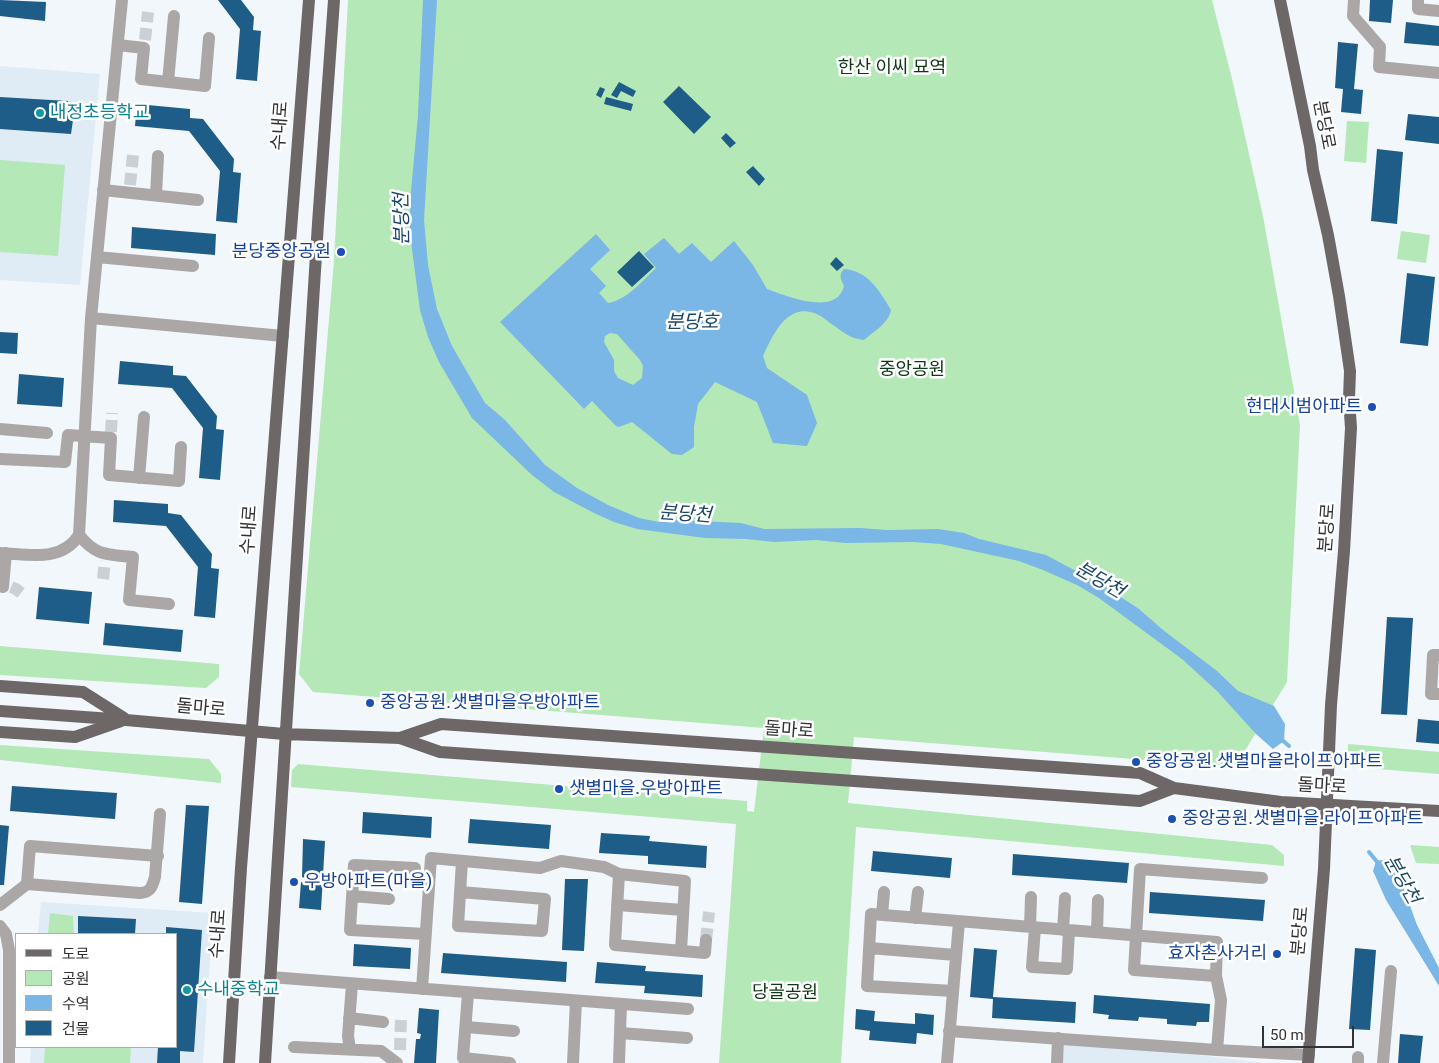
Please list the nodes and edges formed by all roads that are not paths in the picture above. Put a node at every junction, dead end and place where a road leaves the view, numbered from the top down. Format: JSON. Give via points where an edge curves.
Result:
{"nodes":[{"id":1,"x":122,"y":0,"type":"edge"},
{"id":2,"x":308,"y":0,"type":"edge"},
{"id":3,"x":334,"y":0,"type":"edge"},
{"id":4,"x":1280,"y":0,"type":"edge"},
{"id":5,"x":1354,"y":0,"type":"edge"},
{"id":6,"x":1418,"y":0,"type":"edge"},
{"id":7,"x":1439,"y":11,"type":"edge"},
{"id":8,"x":174,"y":16,"type":"dead end"},
{"id":9,"x":209,"y":38,"type":"dead end"},
{"id":10,"x":118,"y":45,"type":"junction"},
{"id":11,"x":1439,"y":73,"type":"edge"},
{"id":12,"x":168,"y":82,"type":"junction"},
{"id":13,"x":158,"y":156,"type":"dead end"},
{"id":14,"x":103,"y":190,"type":"junction"},
{"id":15,"x":156,"y":195,"type":"junction"},
{"id":16,"x":198,"y":200,"type":"dead end"},
{"id":17,"x":97,"y":257,"type":"junction"},
{"id":18,"x":193,"y":266,"type":"dead end"},
{"id":19,"x":91,"y":318,"type":"junction"},
{"id":20,"x":283,"y":336,"type":"junction"},
{"id":21,"x":144,"y":417,"type":"dead end"},
{"id":22,"x":0,"y":429,"type":"edge"},
{"id":23,"x":47,"y":433,"type":"dead end"},
{"id":24,"x":84,"y":436,"type":"junction"},
{"id":25,"x":181,"y":447,"type":"dead end"},
{"id":26,"x":0,"y":459,"type":"edge"},
{"id":27,"x":139,"y":478,"type":"junction"},
{"id":28,"x":79,"y":535,"type":"junction"},
{"id":29,"x":3,"y":553,"type":"edge"},
{"id":30,"x":5,"y":587,"type":"edge"},
{"id":31,"x":169,"y":604,"type":"dead end"},
{"id":32,"x":1439,"y":655,"type":"edge"},
{"id":33,"x":0,"y":686,"type":"edge"},
{"id":34,"x":1439,"y":694,"type":"edge"},
{"id":35,"x":0,"y":711,"type":"edge"},
{"id":36,"x":126,"y":720,"type":"junction"},
{"id":37,"x":252,"y":731,"type":"junction"},
{"id":38,"x":0,"y":732,"type":"edge"},
{"id":39,"x":284,"y":734,"type":"junction"},
{"id":40,"x":400,"y":738,"type":"junction"},
{"id":41,"x":1174,"y":788,"type":"junction"},
{"id":42,"x":1327,"y":806,"type":"junction"},
{"id":43,"x":1439,"y":811,"type":"edge"},
{"id":44,"x":160,"y":814,"type":"dead end"},
{"id":45,"x":158,"y":856,"type":"junction"},
{"id":46,"x":462,"y":861,"type":"junction"},
{"id":47,"x":415,"y":868,"type":"dead end"},
{"id":48,"x":619,"y":874,"type":"junction"},
{"id":49,"x":1262,"y":878,"type":"dead end"},
{"id":50,"x":27,"y":884,"type":"junction"},
{"id":51,"x":460,"y":892,"type":"junction"},
{"id":52,"x":884,"y":892,"type":"dead end"},
{"id":53,"x":918,"y":892,"type":"dead end"},
{"id":54,"x":352,"y":896,"type":"junction"},
{"id":55,"x":1032,"y":897,"type":"dead end"},
{"id":56,"x":1065,"y":898,"type":"dead end"},
{"id":57,"x":390,"y":899,"type":"dead end"},
{"id":58,"x":1098,"y":900,"type":"dead end"},
{"id":59,"x":0,"y":905,"type":"edge"},
{"id":60,"x":617,"y":905,"type":"junction"},
{"id":61,"x":684,"y":910,"type":"junction"},
{"id":62,"x":882,"y":915,"type":"junction"},
{"id":63,"x":915,"y":918,"type":"junction"},
{"id":64,"x":959,"y":922,"type":"junction"},
{"id":65,"x":0,"y":926,"type":"edge"},
{"id":66,"x":1032,"y":927,"type":"junction"},
{"id":67,"x":1066,"y":930,"type":"junction"},
{"id":68,"x":1096,"y":932,"type":"junction"},
{"id":69,"x":426,"y":934,"type":"junction"},
{"id":70,"x":1135,"y":935,"type":"junction"},
{"id":71,"x":706,"y":940,"type":"tunnel mouth"},
{"id":72,"x":869,"y":948,"type":"junction"},
{"id":73,"x":681,"y":951,"type":"junction"},
{"id":74,"x":956,"y":954,"type":"junction"},
{"id":75,"x":1391,"y":971,"type":"dead end"},
{"id":76,"x":1216,"y":976,"type":"junction"},
{"id":77,"x":270,"y":977,"type":"junction"},
{"id":78,"x":352,"y":984,"type":"junction"},
{"id":79,"x":422,"y":989,"type":"junction"},
{"id":80,"x":953,"y":991,"type":"junction"},
{"id":81,"x":468,"y":993,"type":"junction"},
{"id":82,"x":576,"y":1001,"type":"junction"},
{"id":83,"x":621,"y":1004,"type":"junction"},
{"id":84,"x":688,"y":1010,"type":"dead end"},
{"id":85,"x":4,"y":1011,"type":"edge"},
{"id":86,"x":349,"y":1018,"type":"junction"},
{"id":87,"x":383,"y":1022,"type":"dead end"},
{"id":88,"x":466,"y":1027,"type":"junction"},
{"id":89,"x":514,"y":1031,"type":"dead end"},
{"id":90,"x":949,"y":1031,"type":"junction"},
{"id":91,"x":620,"y":1033,"type":"junction"},
{"id":92,"x":688,"y":1038,"type":"dead end"},
{"id":93,"x":1058,"y":1038,"type":"junction"},
{"id":94,"x":294,"y":1047,"type":"dead end"},
{"id":95,"x":350,"y":1050,"type":"junction"},
{"id":96,"x":400,"y":1050,"type":"tunnel mouth"},
{"id":97,"x":1217,"y":1050,"type":"junction"},
{"id":98,"x":6,"y":1054,"type":"edge"},
{"id":99,"x":1308,"y":1059,"type":"edge"},
{"id":100,"x":510,"y":1062,"type":"edge"},
{"id":101,"x":229,"y":1063,"type":"edge"},
{"id":102,"x":265,"y":1063,"type":"edge"},
{"id":103,"x":398,"y":1063,"type":"edge"},
{"id":104,"x":573,"y":1063,"type":"edge"},
{"id":105,"x":619,"y":1063,"type":"edge"},
{"id":106,"x":947,"y":1063,"type":"edge"},
{"id":107,"x":1057,"y":1063,"type":"edge"},
{"id":108,"x":1383,"y":1063,"type":"edge"}],
"edges":[{"from":1,"to":10,"type":"lane"},
{"from":2,"to":20,"type":"main road","name":"수내로"},
{"from":3,"to":39,"type":"main road"},
{"from":4,"to":42,"type":"main road","name":"분당로","via":[[1328,235],[1350,371],[1351,428]]},
{"from":5,"to":11,"type":"lane","via":[[1353,16],[1380,47],[1379,67]]},
{"from":6,"to":7,"type":"lane","via":[[1418,9]]},
{"from":8,"to":12,"type":"lane"},
{"from":9,"to":12,"type":"lane","via":[[205,86]]},
{"from":10,"to":12,"type":"lane","via":[[144,44],[141,79]]},
{"from":10,"to":14,"type":"lane"},
{"from":13,"to":15,"type":"lane"},
{"from":14,"to":15,"type":"lane","via":[[130,189]]},
{"from":14,"to":17,"type":"lane"},
{"from":15,"to":16,"type":"lane"},
{"from":17,"to":18,"type":"lane"},
{"from":17,"to":19,"type":"lane"},
{"from":19,"to":20,"type":"lane"},
{"from":19,"to":24,"type":"lane"},
{"from":20,"to":37,"type":"main road","name":"수내로"},
{"from":21,"to":27,"type":"lane"},
{"from":22,"to":23,"type":"lane"},
{"from":24,"to":26,"type":"lane","via":[[68,435],[66,462]]},
{"from":24,"to":27,"type":"lane","via":[[111,435],[109,476]]},
{"from":24,"to":28,"type":"lane"},
{"from":25,"to":27,"type":"lane","via":[[179,481]]},
{"from":28,"to":29,"type":"lane","via":[[73,544],[54,553]]},
{"from":28,"to":31,"type":"lane","via":[[105,557],[133,557],[129,600]]},
{"from":29,"to":30,"type":"lane"},
{"from":32,"to":34,"type":"lane","via":[[1433,655],[1431,694]]},
{"from":33,"to":36,"type":"main road","via":[[83,692]]},
{"from":35,"to":36,"type":"main road","name":"돌마로"},
{"from":36,"to":37,"type":"main road","name":"돌마로"},
{"from":36,"to":38,"type":"main road","via":[[75,737]]},
{"from":37,"to":39,"type":"main road","name":"돌마로"},
{"from":37,"to":101,"type":"main road","name":"수내로"},
{"from":39,"to":40,"type":"main road","name":"돌마로"},
{"from":39,"to":77,"type":"main road"},
{"from":40,"to":41,"type":"main road","name":"돌마로","via":[[440,752],[1140,801]]},
{"from":40,"to":41,"type":"main road","name":"돌마로","via":[[442,724],[1140,773]]},
{"from":41,"to":42,"type":"main road","name":"돌마로"},
{"from":42,"to":43,"type":"main road","name":"돌마로"},
{"from":42,"to":99,"type":"main road","name":"분당로"},
{"from":44,"to":45,"type":"lane"},
{"from":45,"to":50,"type":"lane","via":[[152,887],[140,894]]},
{"from":45,"to":50,"type":"lane","via":[[30,846]]},
{"from":46,"to":48,"type":"lane","via":[[540,868],[561,861],[604,867]]},
{"from":46,"to":51,"type":"lane"},
{"from":46,"to":69,"type":"lane","via":[[431,858]]},
{"from":47,"to":54,"type":"lane","via":[[354,865]]},
{"from":48,"to":60,"type":"lane"},
{"from":48,"to":61,"type":"lane","via":[[685,881]]},
{"from":49,"to":70,"type":"lane","via":[[1140,869]]},
{"from":50,"to":59,"type":"lane"},
{"from":51,"to":51,"type":"lane","via":[[458,926],[542,931],[544,899]]},
{"from":52,"to":62,"type":"lane"},
{"from":53,"to":63,"type":"lane"},
{"from":54,"to":57,"type":"lane"},
{"from":54,"to":69,"type":"lane","via":[[350,930]]},
{"from":55,"to":66,"type":"lane"},
{"from":56,"to":67,"type":"lane"},
{"from":58,"to":68,"type":"lane"},
{"from":60,"to":61,"type":"lane"},
{"from":60,"to":73,"type":"lane","via":[[614,945]]},
{"from":61,"to":73,"type":"lane"},
{"from":62,"to":63,"type":"lane"},
{"from":62,"to":72,"type":"lane","via":[[871,914]]},
{"from":63,"to":64,"type":"lane"},
{"from":64,"to":66,"type":"lane"},
{"from":64,"to":74,"type":"lane"},
{"from":65,"to":85,"type":"lane","via":[[6,934],[9,950]]},
{"from":66,"to":67,"type":"lane"},
{"from":66,"to":67,"type":"lane","via":[[1032,967],[1068,969]]},
{"from":67,"to":68,"type":"lane"},
{"from":68,"to":70,"type":"lane"},
{"from":69,"to":79,"type":"lane"},
{"from":70,"to":76,"type":"lane","via":[[1217,942]]},
{"from":70,"to":76,"type":"lane","via":[[1134,970]]},
{"from":71,"to":73,"type":"lane","via":[[705,953]]},
{"from":72,"to":74,"type":"lane"},
{"from":72,"to":80,"type":"lane","via":[[867,986]]},
{"from":74,"to":80,"type":"lane"},
{"from":75,"to":108,"type":"lane"},
{"from":76,"to":97,"type":"lane","via":[[1221,1000]]},
{"from":77,"to":78,"type":"lane"},
{"from":77,"to":102,"type":"main road"},
{"from":78,"to":79,"type":"lane"},
{"from":78,"to":86,"type":"lane"},
{"from":79,"to":81,"type":"lane"},
{"from":80,"to":90,"type":"lane"},
{"from":81,"to":82,"type":"lane"},
{"from":81,"to":88,"type":"lane"},
{"from":82,"to":83,"type":"lane"},
{"from":82,"to":104,"type":"lane"},
{"from":83,"to":84,"type":"lane"},
{"from":83,"to":91,"type":"lane"},
{"from":85,"to":98,"type":"lane"},
{"from":86,"to":87,"type":"lane"},
{"from":86,"to":95,"type":"lane"},
{"from":88,"to":89,"type":"lane"},
{"from":88,"to":100,"type":"lane","via":[[463,1058]]},
{"from":90,"to":93,"type":"lane"},
{"from":90,"to":106,"type":"lane"},
{"from":91,"to":92,"type":"lane"},
{"from":91,"to":105,"type":"lane"},
{"from":93,"to":97,"type":"lane"},
{"from":93,"to":107,"type":"lane"},
{"from":94,"to":95,"type":"lane"},
{"from":95,"to":103,"type":"lane","via":[[381,1051]]},
{"from":96,"to":103,"type":"lane"},
{"from":97,"to":99,"type":"lane"}]}
